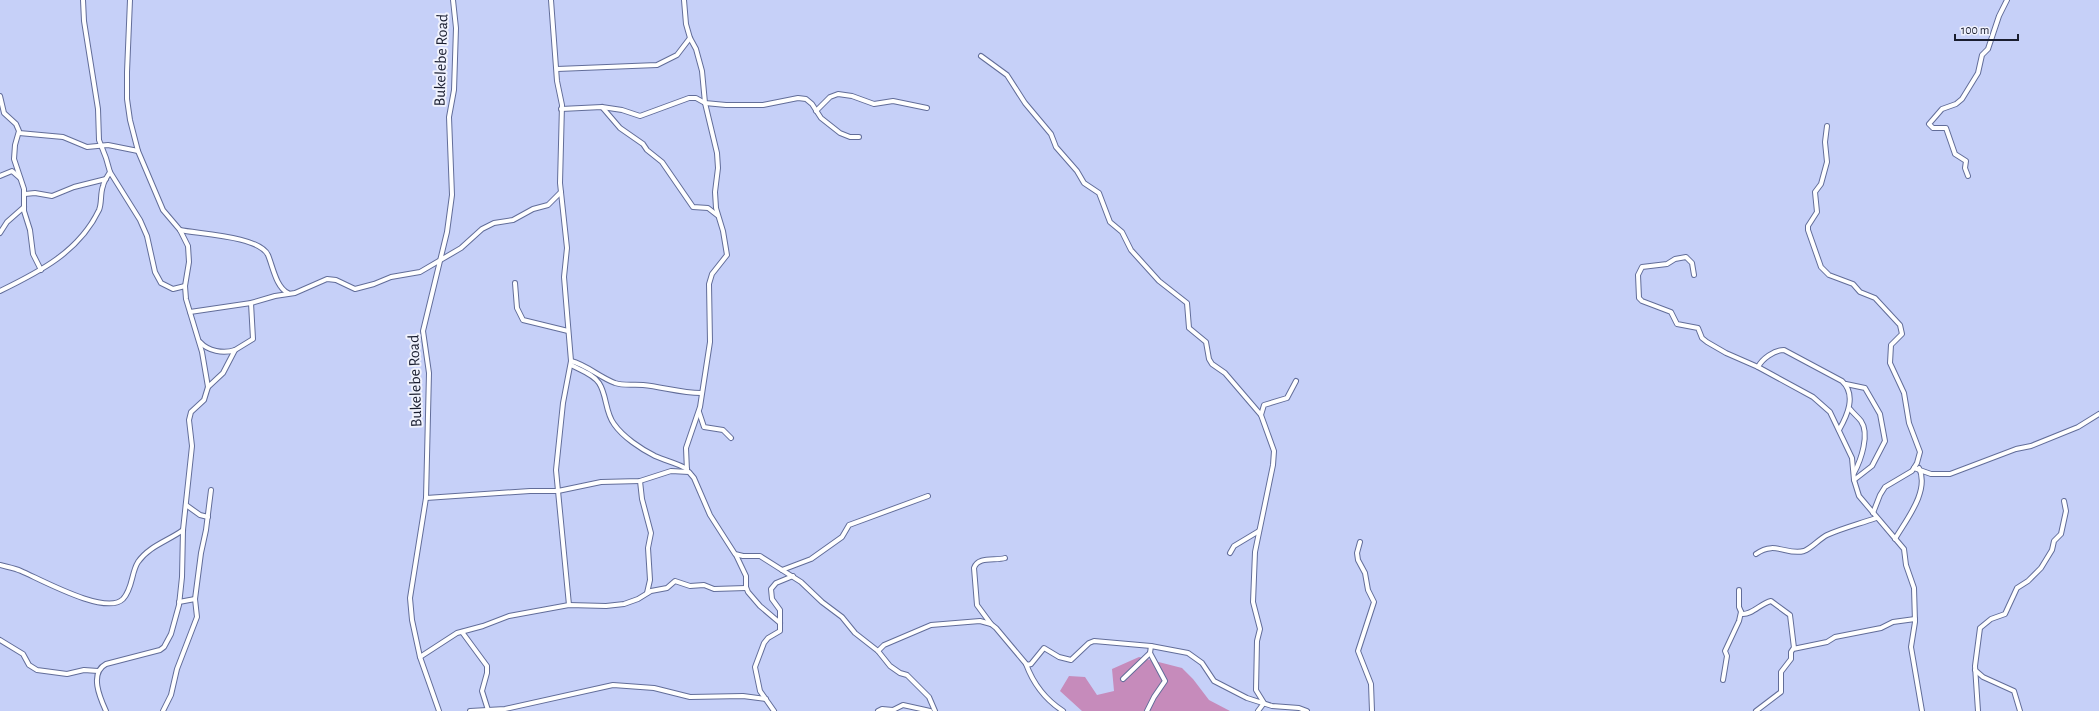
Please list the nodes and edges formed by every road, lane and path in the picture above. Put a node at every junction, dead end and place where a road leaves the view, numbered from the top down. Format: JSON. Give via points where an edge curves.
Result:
{"nodes":[{"id":1,"x":83,"y":0,"type":"edge"},
{"id":2,"x":130,"y":0,"type":"edge"},
{"id":3,"x":453,"y":0,"type":"edge"},
{"id":4,"x":551,"y":0,"type":"edge"},
{"id":5,"x":684,"y":0,"type":"edge"},
{"id":6,"x":2007,"y":0,"type":"edge"},
{"id":7,"x":690,"y":38,"type":"junction"},
{"id":8,"x":981,"y":56,"type":"dead end"},
{"id":9,"x":557,"y":69,"type":"junction"},
{"id":10,"x":0,"y":96,"type":"edge"},
{"id":11,"x":705,"y":103,"type":"junction"},
{"id":12,"x":602,"y":107,"type":"junction"},
{"id":13,"x":927,"y":108,"type":"dead end"},
{"id":14,"x":561,"y":109,"type":"junction"},
{"id":15,"x":816,"y":111,"type":"junction"},
{"id":16,"x":1827,"y":126,"type":"dead end"},
{"id":17,"x":19,"y":133,"type":"junction"},
{"id":18,"x":859,"y":137,"type":"dead end"},
{"id":19,"x":101,"y":146,"type":"junction"},
{"id":20,"x":138,"y":151,"type":"junction"},
{"id":21,"x":110,"y":172,"type":"junction"},
{"id":22,"x":0,"y":176,"type":"edge"},
{"id":23,"x":1968,"y":176,"type":"dead end"},
{"id":24,"x":21,"y":178,"type":"junction"},
{"id":25,"x":106,"y":179,"type":"junction"},
{"id":26,"x":561,"y":192,"type":"junction"},
{"id":27,"x":25,"y":194,"type":"junction"},
{"id":28,"x":24,"y":207,"type":"junction"},
{"id":29,"x":718,"y":215,"type":"junction"},
{"id":30,"x":180,"y":230,"type":"junction"},
{"id":31,"x":0,"y":233,"type":"edge"},
{"id":32,"x":440,"y":261,"type":"junction"},
{"id":33,"x":40,"y":270,"type":"junction"},
{"id":34,"x":1694,"y":275,"type":"dead end"},
{"id":35,"x":515,"y":283,"type":"dead end"},
{"id":36,"x":185,"y":286,"type":"junction"},
{"id":37,"x":0,"y":291,"type":"edge"},
{"id":38,"x":289,"y":293,"type":"junction"},
{"id":39,"x":251,"y":303,"type":"junction"},
{"id":40,"x":190,"y":312,"type":"junction"},
{"id":41,"x":568,"y":331,"type":"junction"},
{"id":42,"x":198,"y":340,"type":"junction"},
{"id":43,"x":235,"y":350,"type":"junction"},
{"id":44,"x":571,"y":363,"type":"junction"},
{"id":45,"x":1758,"y":366,"type":"junction"},
{"id":46,"x":1296,"y":381,"type":"dead end"},
{"id":47,"x":1846,"y":384,"type":"junction"},
{"id":48,"x":208,"y":387,"type":"junction"},
{"id":49,"x":701,"y":393,"type":"junction"},
{"id":50,"x":1850,"y":409,"type":"junction"},
{"id":51,"x":699,"y":412,"type":"junction"},
{"id":52,"x":2099,"y":414,"type":"edge"},
{"id":53,"x":1261,"y":415,"type":"junction"},
{"id":54,"x":1839,"y":430,"type":"junction"},
{"id":55,"x":731,"y":438,"type":"dead end"},
{"id":56,"x":1917,"y":463,"type":"junction"},
{"id":57,"x":1914,"y":468,"type":"junction"},
{"id":58,"x":1920,"y":469,"type":"junction"},
{"id":59,"x":687,"y":470,"type":"junction"},
{"id":60,"x":1853,"y":475,"type":"junction"},
{"id":61,"x":1854,"y":480,"type":"junction"},
{"id":62,"x":640,"y":481,"type":"junction"},
{"id":63,"x":211,"y":490,"type":"dead end"},
{"id":64,"x":558,"y":491,"type":"junction"},
{"id":65,"x":928,"y":496,"type":"dead end"},
{"id":66,"x":426,"y":498,"type":"junction"},
{"id":67,"x":2064,"y":501,"type":"dead end"},
{"id":68,"x":186,"y":505,"type":"junction"},
{"id":69,"x":1873,"y":513,"type":"junction"},
{"id":70,"x":208,"y":517,"type":"junction"},
{"id":71,"x":1876,"y":518,"type":"junction"},
{"id":72,"x":183,"y":530,"type":"junction"},
{"id":73,"x":1259,"y":531,"type":"junction"},
{"id":74,"x":1895,"y":539,"type":"junction"},
{"id":75,"x":1360,"y":542,"type":"dead end"},
{"id":76,"x":1230,"y":553,"type":"dead end"},
{"id":77,"x":1756,"y":554,"type":"dead end"},
{"id":78,"x":736,"y":555,"type":"junction"},
{"id":79,"x":1005,"y":558,"type":"dead end"},
{"id":80,"x":0,"y":565,"type":"edge"},
{"id":81,"x":782,"y":570,"type":"junction"},
{"id":82,"x":793,"y":576,"type":"junction"},
{"id":83,"x":746,"y":588,"type":"junction"},
{"id":84,"x":1739,"y":590,"type":"dead end"},
{"id":85,"x":647,"y":593,"type":"junction"},
{"id":86,"x":195,"y":599,"type":"junction"},
{"id":87,"x":179,"y":602,"type":"junction"},
{"id":88,"x":569,"y":605,"type":"junction"},
{"id":89,"x":1741,"y":612,"type":"junction"},
{"id":90,"x":1915,"y":619,"type":"junction"},
{"id":91,"x":780,"y":623,"type":"junction"},
{"id":92,"x":991,"y":624,"type":"junction"},
{"id":93,"x":462,"y":632,"type":"junction"},
{"id":94,"x":0,"y":640,"type":"edge"},
{"id":95,"x":1151,"y":646,"type":"junction"},
{"id":96,"x":1794,"y":648,"type":"junction"},
{"id":97,"x":878,"y":651,"type":"junction"},
{"id":98,"x":1150,"y":653,"type":"junction"},
{"id":99,"x":420,"y":657,"type":"junction"},
{"id":100,"x":1026,"y":664,"type":"junction"},
{"id":101,"x":1975,"y":670,"type":"junction"},
{"id":102,"x":98,"y":671,"type":"junction"},
{"id":103,"x":1123,"y":679,"type":"dead end"},
{"id":104,"x":1724,"y":680,"type":"dead end"},
{"id":105,"x":766,"y":699,"type":"junction"},
{"id":106,"x":1264,"y":703,"type":"junction"},
{"id":107,"x":488,"y":710,"type":"edge"},
{"id":108,"x":895,"y":710,"type":"edge"},
{"id":109,"x":106,"y":711,"type":"edge"},
{"id":110,"x":163,"y":711,"type":"edge"},
{"id":111,"x":439,"y":711,"type":"edge"},
{"id":112,"x":470,"y":711,"type":"edge"},
{"id":113,"x":774,"y":711,"type":"edge"},
{"id":114,"x":878,"y":711,"type":"edge"},
{"id":115,"x":930,"y":711,"type":"edge"},
{"id":116,"x":935,"y":711,"type":"edge"},
{"id":117,"x":1063,"y":711,"type":"edge"},
{"id":118,"x":1147,"y":711,"type":"edge"},
{"id":119,"x":1258,"y":711,"type":"edge"},
{"id":120,"x":1307,"y":711,"type":"edge"},
{"id":121,"x":1372,"y":711,"type":"edge"},
{"id":122,"x":1756,"y":711,"type":"edge"},
{"id":123,"x":1922,"y":711,"type":"edge"},
{"id":124,"x":1978,"y":711,"type":"edge"},
{"id":125,"x":2020,"y":711,"type":"edge"}],
"edges":[{"from":1,"to":19,"type":"street"},
{"from":2,"to":20,"type":"street","via":[[126,99]]},
{"from":3,"to":32,"type":"street","name":"Bukelebe Road","via":[[456,28],[454,90],[449,117],[452,195]]},
{"from":4,"to":9,"type":"street"},
{"from":5,"to":7,"type":"street","via":[[684,17]]},
{"from":6,"to":23,"type":"street","via":[[1988,49],[1982,55],[1978,73],[1962,99],[1942,109],[1929,124],[1933,128],[1946,128],[1955,154],[1966,161],[1964,168]]},
{"from":7,"to":9,"type":"street","via":[[677,56],[657,65]]},
{"from":7,"to":11,"type":"street","via":[[695,45],[702,71]]},
{"from":8,"to":53,"type":"street","via":[[1007,75],[1084,183],[1099,193],[1110,222],[1122,232],[1131,250],[1159,281],[1187,303],[1189,328],[1206,342],[1212,364],[1225,373]]},
{"from":9,"to":14,"type":"street"},
{"from":10,"to":17,"type":"street","via":[[4,114],[16,124]]},
{"from":11,"to":12,"type":"street","via":[[696,98],[686,98],[638,116]]},
{"from":11,"to":15,"type":"street","via":[[763,105],[802,98],[810,102]]},
{"from":11,"to":29,"type":"street","via":[[718,160],[715,192]]},
{"from":12,"to":14,"type":"street"},
{"from":12,"to":29,"type":"street","via":[[620,128],[643,144],[662,162],[694,207],[708,208]]},
{"from":13,"to":15,"type":"street","via":[[893,101],[874,104],[838,94],[830,97]]},
{"from":14,"to":26,"type":"street"},
{"from":15,"to":18,"type":"street","via":[[840,133]]},
{"from":16,"to":56,"type":"street","via":[[1827,162],[1821,184],[1815,192],[1817,212],[1808,230],[1825,272],[1854,284],[1860,292],[1875,298],[1901,327],[1902,334],[1891,345],[1890,363],[1904,393],[1909,423],[1919,449]]},
{"from":17,"to":19,"type":"street","via":[[63,137],[84,147]]},
{"from":17,"to":24,"type":"street","via":[[14,159]]},
{"from":19,"to":20,"type":"street"},
{"from":19,"to":21,"type":"street"},
{"from":20,"to":30,"type":"street","via":[[163,210]]},
{"from":21,"to":25,"type":"street"},
{"from":21,"to":36,"type":"street","via":[[140,220],[147,236],[155,272],[161,283],[173,289]]},
{"from":22,"to":24,"type":"street","via":[[12,171]]},
{"from":24,"to":27,"type":"street"},
{"from":25,"to":27,"type":"street","via":[[52,196]]},
{"from":25,"to":33,"type":"street","via":[[102,187],[99,209],[81,238],[68,252]]},
{"from":26,"to":32,"type":"street","via":[[548,205],[533,209],[513,220],[494,223],[482,229],[461,248]]},
{"from":26,"to":41,"type":"street","via":[[567,240],[564,277]]},
{"from":27,"to":28,"type":"street"},
{"from":28,"to":31,"type":"street","via":[[7,222]]},
{"from":28,"to":33,"type":"street","via":[[34,256]]},
{"from":29,"to":49,"type":"street","via":[[727,256],[712,274],[709,284],[710,342]]},
{"from":30,"to":36,"type":"street","via":[[187,241],[189,251]]},
{"from":30,"to":38,"type":"street","via":[[222,235],[254,245],[268,255],[280,286]]},
{"from":32,"to":38,"type":"street","via":[[420,272],[391,277],[356,289],[330,279]]},
{"from":32,"to":66,"type":"street","name":"Bukelebe Road","via":[[423,331],[429,374]]},
{"from":33,"to":37,"type":"street"},
{"from":34,"to":45,"type":"street","via":[[1692,263],[1686,257],[1667,264],[1642,267],[1638,275],[1639,298],[1671,312],[1677,324],[1698,328],[1702,338],[1726,354]]},
{"from":35,"to":41,"type":"street","via":[[517,308],[523,320]]},
{"from":36,"to":40,"type":"street"},
{"from":38,"to":39,"type":"street"},
{"from":39,"to":40,"type":"street"},
{"from":39,"to":43,"type":"street","via":[[253,339]]},
{"from":40,"to":42,"type":"street"},
{"from":41,"to":44,"type":"street"},
{"from":42,"to":43,"type":"street","via":[[205,348],[227,352]]},
{"from":42,"to":48,"type":"street"},
{"from":43,"to":48,"type":"street","via":[[223,373]]},
{"from":44,"to":49,"type":"street","via":[[584,365],[617,384],[640,384]]},
{"from":44,"to":59,"type":"street","via":[[600,384],[610,417],[627,436],[654,456],[672,461]]},
{"from":44,"to":64,"type":"street","via":[[559,435],[556,470]]},
{"from":45,"to":47,"type":"street","via":[[1772,354],[1784,350]]},
{"from":45,"to":54,"type":"street","via":[[1813,397],[1830,412]]},
{"from":46,"to":53,"type":"street","via":[[1287,398],[1264,406]]},
{"from":47,"to":50,"type":"street"},
{"from":47,"to":61,"type":"street","via":[[1865,388],[1880,414],[1885,437],[1885,443],[1875,463]]},
{"from":48,"to":68,"type":"street","via":[[204,400],[190,416],[192,446]]},
{"from":49,"to":51,"type":"street"},
{"from":50,"to":54,"type":"street"},
{"from":50,"to":60,"type":"street","via":[[1861,421],[1864,431],[1860,461]]},
{"from":51,"to":55,"type":"street","via":[[704,427],[720,429]]},
{"from":51,"to":59,"type":"street","via":[[687,440]]},
{"from":52,"to":58,"type":"street","via":[[2078,427],[2031,446],[2016,449],[1950,474],[1931,474]]},
{"from":53,"to":73,"type":"street","via":[[1274,453]]},
{"from":54,"to":60,"type":"street","via":[[1852,458]]},
{"from":56,"to":57,"type":"street"},
{"from":56,"to":58,"type":"street"},
{"from":57,"to":58,"type":"street"},
{"from":57,"to":69,"type":"street","via":[[1885,487]]},
{"from":58,"to":74,"type":"street","via":[[1922,477],[1919,496]]},
{"from":59,"to":62,"type":"street","via":[[666,472]]},
{"from":59,"to":78,"type":"street","via":[[694,478],[705,506]]},
{"from":60,"to":61,"type":"street"},
{"from":61,"to":69,"type":"street","via":[[1859,496]]},
{"from":62,"to":64,"type":"street","via":[[594,483]]},
{"from":62,"to":85,"type":"street","via":[[651,533],[648,548],[650,580]]},
{"from":63,"to":70,"type":"street"},
{"from":64,"to":66,"type":"street"},
{"from":64,"to":88,"type":"street"},
{"from":65,"to":81,"type":"street","via":[[849,525],[842,537],[811,560]]},
{"from":66,"to":99,"type":"street","name":"Bukelebe Road","via":[[410,598]]},
{"from":67,"to":101,"type":"street","via":[[2066,511],[2062,533],[2054,541],[2052,550],[2041,568],[2018,588],[2005,614],[1991,619],[1980,628]]},
{"from":68,"to":70,"type":"street","via":[[200,515]]},
{"from":68,"to":72,"type":"street"},
{"from":69,"to":71,"type":"street"},
{"from":70,"to":86,"type":"street","via":[[200,553]]},
{"from":71,"to":74,"type":"street"},
{"from":71,"to":77,"type":"street","via":[[1843,528],[1804,550],[1776,548]]},
{"from":72,"to":80,"type":"street","via":[[156,545],[139,561],[127,593],[123,599],[115,603],[94,602],[20,570]]},
{"from":72,"to":87,"type":"street"},
{"from":73,"to":76,"type":"street","via":[[1234,546]]},
{"from":73,"to":106,"type":"street","via":[[1255,552],[1253,602],[1260,629],[1257,641],[1256,690]]},
{"from":74,"to":90,"type":"street","via":[[1904,548],[1906,565],[1913,584]]},
{"from":75,"to":121,"type":"street","via":[[1358,560],[1364,569],[1368,590],[1374,602],[1358,651],[1371,684]]},
{"from":78,"to":81,"type":"street","via":[[760,556]]},
{"from":78,"to":83,"type":"street","via":[[746,576]]},
{"from":79,"to":92,"type":"street","via":[[983,560],[974,568],[977,605]]},
{"from":81,"to":82,"type":"street"},
{"from":82,"to":91,"type":"street","via":[[776,583],[771,589],[772,598],[780,610]]},
{"from":82,"to":97,"type":"street"},
{"from":83,"to":85,"type":"street","via":[[714,589],[704,585],[690,586],[677,580],[667,588]]},
{"from":83,"to":91,"type":"street"},
{"from":84,"to":89,"type":"street"},
{"from":85,"to":88,"type":"street","via":[[620,605]]},
{"from":86,"to":87,"type":"street"},
{"from":86,"to":110,"type":"street","via":[[196,621],[177,669],[171,696]]},
{"from":87,"to":102,"type":"street","via":[[171,634],[164,647],[106,664]]},
{"from":88,"to":93,"type":"street","via":[[509,616]]},
{"from":89,"to":96,"type":"street","via":[[1748,614],[1759,605],[1774,601],[1791,616]]},
{"from":89,"to":104,"type":"street","via":[[1725,650],[1727,656]]},
{"from":90,"to":96,"type":"street","via":[[1893,622],[1883,628]]},
{"from":90,"to":123,"type":"street","via":[[1911,647]]},
{"from":91,"to":105,"type":"street","via":[[779,633],[766,640],[756,662],[756,677],[760,691]]},
{"from":92,"to":97,"type":"street","via":[[976,621],[931,625],[884,645]]},
{"from":92,"to":100,"type":"street"},
{"from":93,"to":99,"type":"street","via":[[453,635]]},
{"from":93,"to":107,"type":"street","via":[[487,666],[482,691]]},
{"from":94,"to":102,"type":"street","via":[[23,654],[29,665],[37,670],[67,674],[84,670]]},
{"from":95,"to":98,"type":"street"},
{"from":95,"to":100,"type":"street","via":[[1094,640],[1073,659],[1058,657],[1044,648],[1031,664]]},
{"from":95,"to":106,"type":"street","via":[[1188,653],[1202,664],[1218,683],[1247,698]]},
{"from":96,"to":122,"type":"street","via":[[1791,659],[1782,672],[1781,692]]},
{"from":97,"to":116,"type":"street","via":[[890,666],[908,675],[929,697]]},
{"from":98,"to":103,"type":"street"},
{"from":98,"to":118,"type":"street","via":[[1165,681]]},
{"from":99,"to":111,"type":"street","name":"Bukelebe Road"},
{"from":100,"to":117,"type":"street","via":[[1033,680],[1045,696]]},
{"from":101,"to":124,"type":"street"},
{"from":101,"to":125,"type":"street","via":[[1983,677],[2014,691]]},
{"from":102,"to":109,"type":"street","via":[[98,692]]},
{"from":105,"to":107,"type":"street","via":[[748,696],[690,697],[654,688],[615,685],[532,704]]},
{"from":105,"to":113,"type":"street"},
{"from":106,"to":119,"type":"street"},
{"from":106,"to":120,"type":"street"},
{"from":107,"to":112,"type":"street"},
{"from":108,"to":114,"type":"street"},
{"from":108,"to":115,"type":"street","via":[[903,705]]}]}
